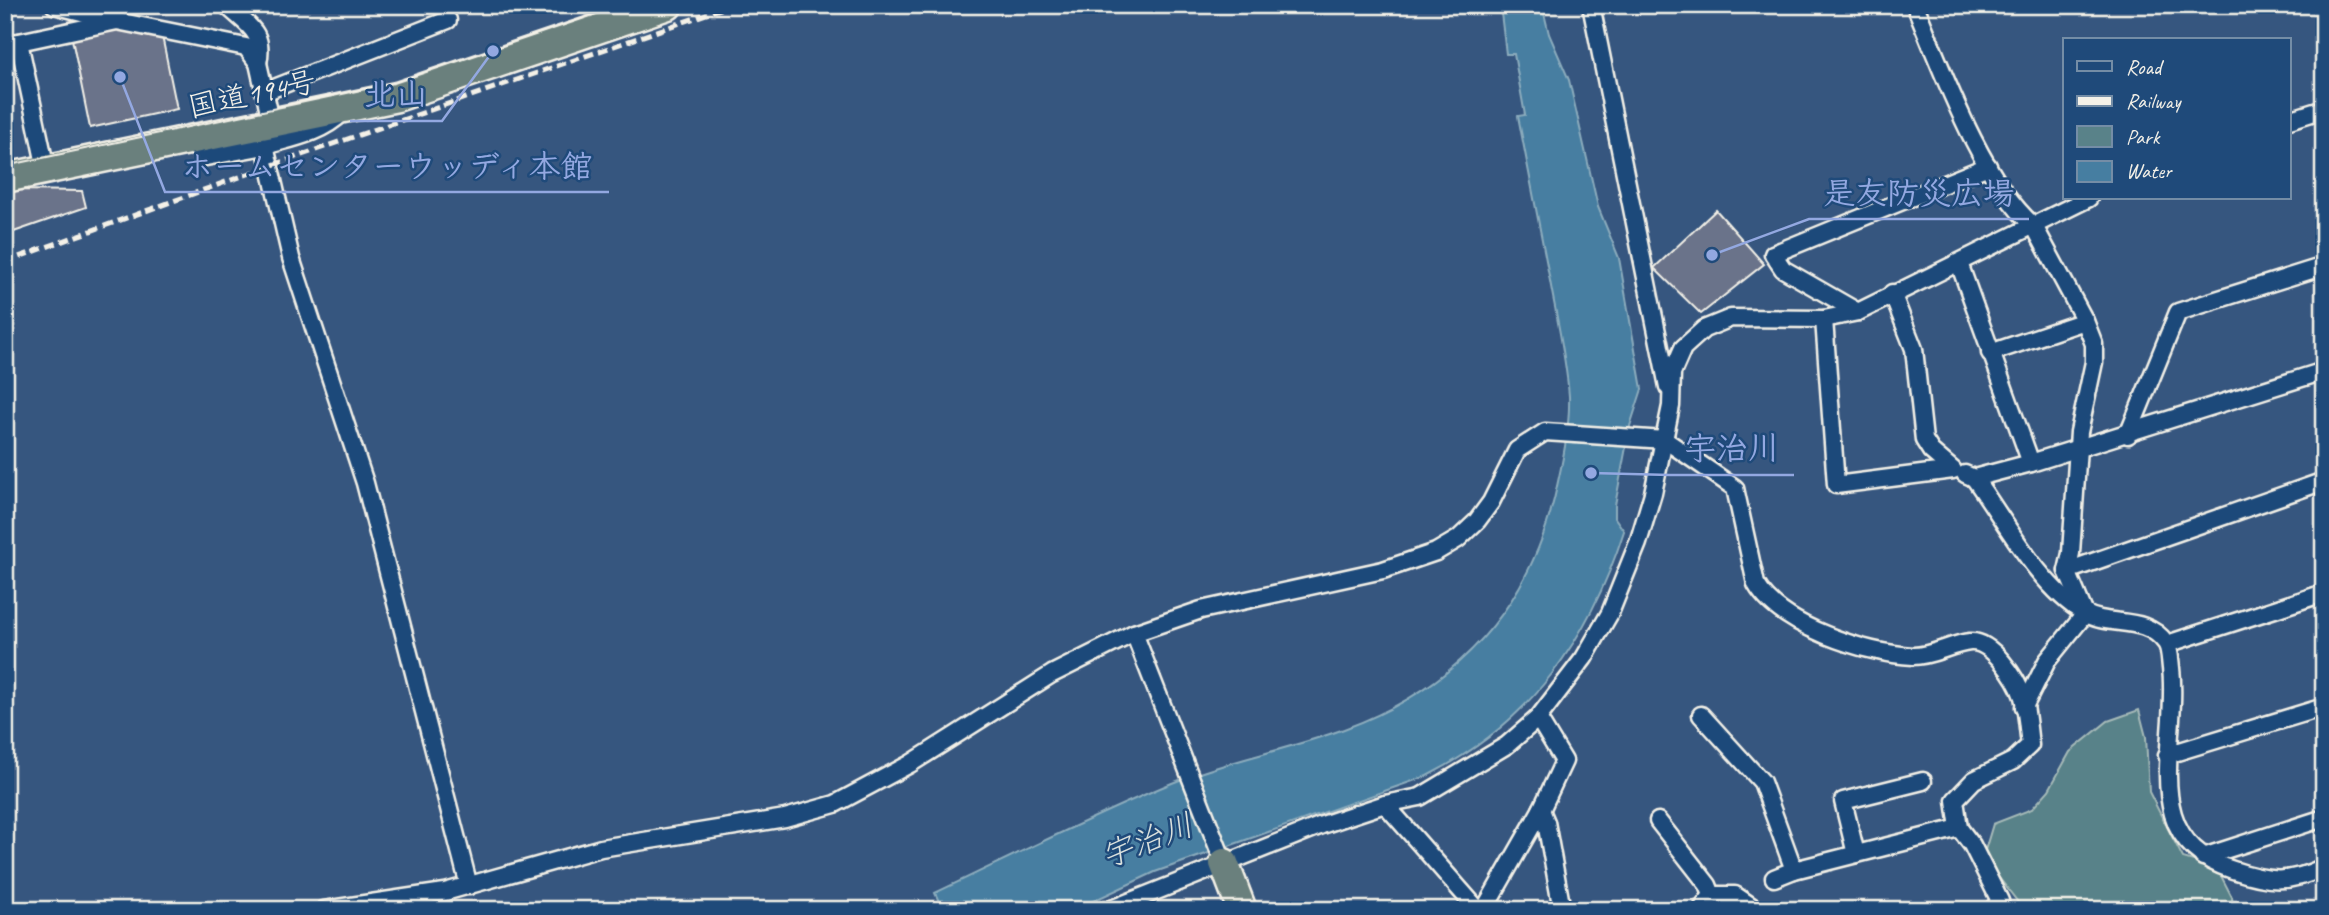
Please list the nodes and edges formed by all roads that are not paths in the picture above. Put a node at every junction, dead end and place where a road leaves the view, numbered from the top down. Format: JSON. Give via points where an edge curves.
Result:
{"nodes":[{"id":1,"x":54,"y":5,"type":"edge"},
{"id":2,"x":226,"y":5,"type":"edge"},
{"id":3,"x":668,"y":5,"type":"edge"},
{"id":4,"x":1591,"y":5,"type":"edge"},
{"id":5,"x":1915,"y":5,"type":"edge"},
{"id":6,"x":621,"y":13,"type":"edge"},
{"id":7,"x":448,"y":20,"type":"dead end"},
{"id":8,"x":117,"y":21,"type":"junction"},
{"id":9,"x":12,"y":44,"type":"edge"},
{"id":10,"x":258,"y":63,"type":"junction"},
{"id":11,"x":264,"y":92,"type":"junction"},
{"id":12,"x":2324,"y":109,"type":"edge"},
{"id":13,"x":2290,"y":120,"type":"edge"},
{"id":14,"x":268,"y":136,"type":"junction"},
{"id":15,"x":1988,"y":166,"type":"junction"},
{"id":16,"x":46,"y":169,"type":"junction"},
{"id":17,"x":5,"y":178,"type":"edge"},
{"id":18,"x":2085,"y":200,"type":"edge"},
{"id":19,"x":2034,"y":226,"type":"junction"},
{"id":20,"x":1959,"y":263,"type":"junction"},
{"id":21,"x":2324,"y":266,"type":"edge"},
{"id":22,"x":1892,"y":293,"type":"junction"},
{"id":23,"x":1858,"y":312,"type":"junction"},
{"id":24,"x":1824,"y":319,"type":"junction"},
{"id":25,"x":2085,"y":321,"type":"junction"},
{"id":26,"x":1990,"y":352,"type":"junction"},
{"id":27,"x":2324,"y":371,"type":"edge"},
{"id":28,"x":1671,"y":406,"type":"junction"},
{"id":29,"x":2128,"y":435,"type":"junction"},
{"id":30,"x":1657,"y":439,"type":"junction"},
{"id":31,"x":2078,"y":451,"type":"junction"},
{"id":32,"x":2031,"y":463,"type":"junction"},
{"id":33,"x":1953,"y":470,"type":"junction"},
{"id":34,"x":1974,"y":478,"type":"junction"},
{"id":35,"x":2324,"y":481,"type":"edge"},
{"id":36,"x":2067,"y":571,"type":"junction"},
{"id":37,"x":2324,"y":593,"type":"edge"},
{"id":38,"x":2085,"y":614,"type":"junction"},
{"id":39,"x":1134,"y":633,"type":"junction"},
{"id":40,"x":2167,"y":644,"type":"junction"},
{"id":41,"x":2024,"y":707,"type":"junction"},
{"id":42,"x":2324,"y":707,"type":"edge"},
{"id":43,"x":1701,"y":715,"type":"dead end"},
{"id":44,"x":1538,"y":718,"type":"junction"},
{"id":45,"x":2167,"y":755,"type":"junction"},
{"id":46,"x":1923,"y":781,"type":"dead end"},
{"id":47,"x":1385,"y":804,"type":"junction"},
{"id":48,"x":1541,"y":810,"type":"junction"},
{"id":49,"x":2324,"y":818,"type":"edge"},
{"id":50,"x":1658,"y":821,"type":"dead end"},
{"id":51,"x":1959,"y":828,"type":"junction"},
{"id":52,"x":1856,"y":854,"type":"junction"},
{"id":53,"x":2203,"y":857,"type":"junction"},
{"id":54,"x":1224,"y":863,"type":"junction"},
{"id":55,"x":2324,"y":867,"type":"edge"},
{"id":56,"x":1794,"y":870,"type":"junction"},
{"id":57,"x":1774,"y":878,"type":"dead end"},
{"id":58,"x":468,"y":886,"type":"junction"},
{"id":59,"x":1712,"y":895,"type":"junction"},
{"id":60,"x":2000,"y":907,"type":"edge"},
{"id":61,"x":324,"y":910,"type":"edge"},
{"id":62,"x":1109,"y":910,"type":"edge"},
{"id":63,"x":1242,"y":910,"type":"edge"},
{"id":64,"x":1478,"y":910,"type":"edge"},
{"id":65,"x":1484,"y":910,"type":"edge"},
{"id":66,"x":1562,"y":910,"type":"edge"},
{"id":67,"x":1701,"y":910,"type":"edge"},
{"id":68,"x":1757,"y":910,"type":"edge"}],
"edges":[{"from":1,"to":8,"type":"street"},
{"from":2,"to":10,"type":"street","via":[[259,36]]},
{"from":3,"to":6,"type":"highway","name":"国道194号"},
{"from":4,"to":28,"type":"street"},
{"from":5,"to":15,"type":"street"},
{"from":6,"to":14,"type":"highway","name":"国道194号","via":[[435,86],[347,108]]},
{"from":7,"to":11,"type":"street"},
{"from":8,"to":9,"type":"street"},
{"from":8,"to":10,"type":"street","via":[[246,47]]},
{"from":9,"to":16,"type":"street"},
{"from":10,"to":11,"type":"street"},
{"from":11,"to":14,"type":"street"},
{"from":12,"to":13,"type":"street"},
{"from":14,"to":16,"type":"highway","name":"国道194号","via":[[188,141]]},
{"from":14,"to":58,"type":"street","via":[[292,258],[365,483]]},
{"from":15,"to":19,"type":"street"},
{"from":15,"to":23,"type":"street","via":[[1773,254],[1783,269]]},
{"from":16,"to":17,"type":"highway","name":"国道194号"},
{"from":18,"to":19,"type":"street"},
{"from":19,"to":20,"type":"street"},
{"from":19,"to":25,"type":"street"},
{"from":20,"to":22,"type":"street"},
{"from":20,"to":26,"type":"street"},
{"from":21,"to":29,"type":"street","via":[[2178,312]]},
{"from":22,"to":23,"type":"street"},
{"from":22,"to":33,"type":"street","via":[[1914,349],[1924,440]]},
{"from":23,"to":24,"type":"street"},
{"from":24,"to":28,"type":"street","via":[[1757,317],[1716,322],[1693,336],[1684,348],[1672,373]]},
{"from":24,"to":33,"type":"street","via":[[1836,485]]},
{"from":25,"to":26,"type":"street"},
{"from":25,"to":31,"type":"street","via":[[2094,344],[2094,362]]},
{"from":26,"to":32,"type":"street"},
{"from":27,"to":29,"type":"street"},
{"from":28,"to":30,"type":"street"},
{"from":29,"to":31,"type":"street"},
{"from":30,"to":39,"type":"street","via":[[1545,432],[1517,450],[1477,521],[1436,552],[1383,570],[1190,613]]},
{"from":30,"to":41,"type":"street","via":[[1735,488],[1762,595],[1805,626],[1874,651],[1914,656],[1981,643],[2001,660]]},
{"from":30,"to":44,"type":"street","via":[[1638,544],[1610,614],[1584,659]]},
{"from":31,"to":32,"type":"street"},
{"from":31,"to":36,"type":"street"},
{"from":32,"to":34,"type":"street"},
{"from":33,"to":34,"type":"street"},
{"from":34,"to":38,"type":"street","via":[[2045,579]]},
{"from":35,"to":36,"type":"street"},
{"from":36,"to":38,"type":"street"},
{"from":37,"to":40,"type":"street"},
{"from":38,"to":40,"type":"street","via":[[2141,625]]},
{"from":38,"to":41,"type":"street","via":[[2047,661]]},
{"from":39,"to":54,"type":"street"},
{"from":39,"to":58,"type":"street","via":[[1052,674],[910,764],[835,804],[785,818],[629,841]]},
{"from":40,"to":45,"type":"street","via":[[2173,685]]},
{"from":41,"to":51,"type":"street","via":[[2030,745],[2013,761],[1974,780],[1955,800]]},
{"from":42,"to":45,"type":"street"},
{"from":43,"to":56,"type":"street","via":[[1762,782]]},
{"from":44,"to":47,"type":"street","via":[[1472,768],[1420,797]]},
{"from":44,"to":48,"type":"street","via":[[1564,761]]},
{"from":45,"to":53,"type":"street","via":[[2167,800],[2186,838]]},
{"from":46,"to":52,"type":"street","via":[[1843,801]]},
{"from":47,"to":54,"type":"street"},
{"from":47,"to":64,"type":"street"},
{"from":48,"to":65,"type":"street"},
{"from":48,"to":66,"type":"street"},
{"from":49,"to":53,"type":"street"},
{"from":50,"to":59,"type":"street"},
{"from":51,"to":52,"type":"street"},
{"from":51,"to":60,"type":"street","via":[[1972,845]]},
{"from":52,"to":56,"type":"street"},
{"from":53,"to":55,"type":"street","via":[[2254,877],[2297,880]]},
{"from":54,"to":62,"type":"street"},
{"from":54,"to":63,"type":"highway"},
{"from":56,"to":57,"type":"street"},
{"from":58,"to":61,"type":"street"},
{"from":59,"to":67,"type":"street"},
{"from":59,"to":68,"type":"street","via":[[1735,895]]}]}
